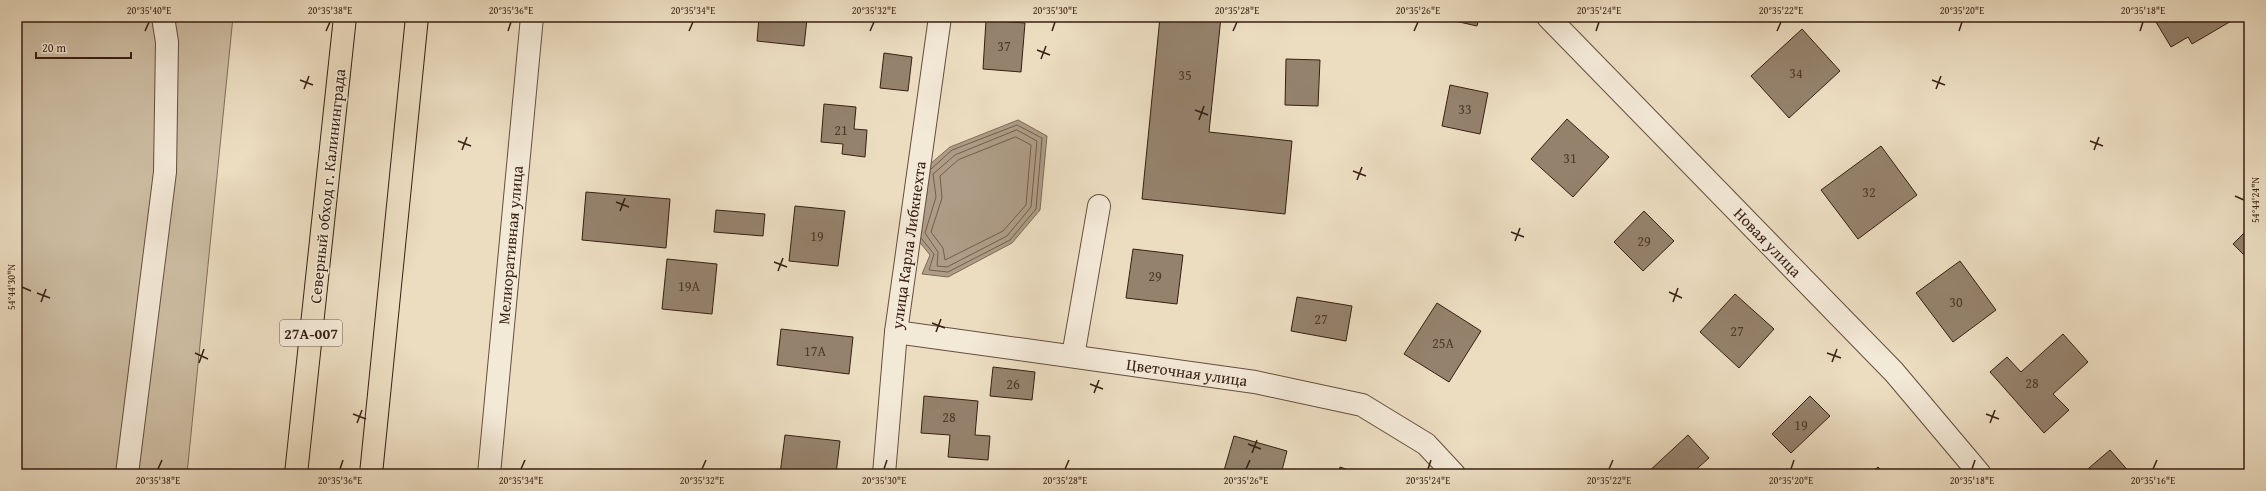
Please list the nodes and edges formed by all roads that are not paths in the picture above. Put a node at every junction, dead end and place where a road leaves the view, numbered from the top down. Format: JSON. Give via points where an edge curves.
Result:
{"nodes":[{"id":1,"x":163,"y":17,"type":"edge"},
{"id":2,"x":345,"y":17,"type":"edge"},
{"id":3,"x":417,"y":17,"type":"edge"},
{"id":4,"x":532,"y":17,"type":"edge"},
{"id":5,"x":940,"y":17,"type":"edge"},
{"id":6,"x":1548,"y":17,"type":"edge"},
{"id":7,"x":1099,"y":206,"type":"dead end"},
{"id":8,"x":896,"y":332,"type":"junction"},
{"id":9,"x":1073,"y":356,"type":"junction"},
{"id":10,"x":127,"y":474,"type":"edge"},
{"id":11,"x":296,"y":474,"type":"edge"},
{"id":12,"x":371,"y":474,"type":"edge"},
{"id":13,"x":489,"y":474,"type":"edge"},
{"id":14,"x":884,"y":474,"type":"edge"},
{"id":15,"x":1454,"y":474,"type":"edge"},
{"id":16,"x":1980,"y":474,"type":"edge"}],
"edges":[{"from":1,"to":10,"type":"street","via":[[167,42],[165,172]]},
{"from":2,"to":11,"type":"highway","name":"Северный обход г. Калининграда","number":"27А-007"},
{"from":3,"to":12,"type":"highway"},
{"from":4,"to":13,"type":"street","name":"Мелиоративная улица"},
{"from":5,"to":8,"type":"street","name":"улица Карла Либкнехта"},
{"from":6,"to":16,"type":"street","name":"Новая улица","via":[[1894,372]]},
{"from":7,"to":9,"type":"street"},
{"from":8,"to":9,"type":"street","name":"Цветочная улица"},
{"from":8,"to":14,"type":"street","name":"улица Карла Либкнехта"},
{"from":9,"to":15,"type":"street","name":"Цветочная улица","via":[[1255,382],[1362,405],[1426,444]]}]}
